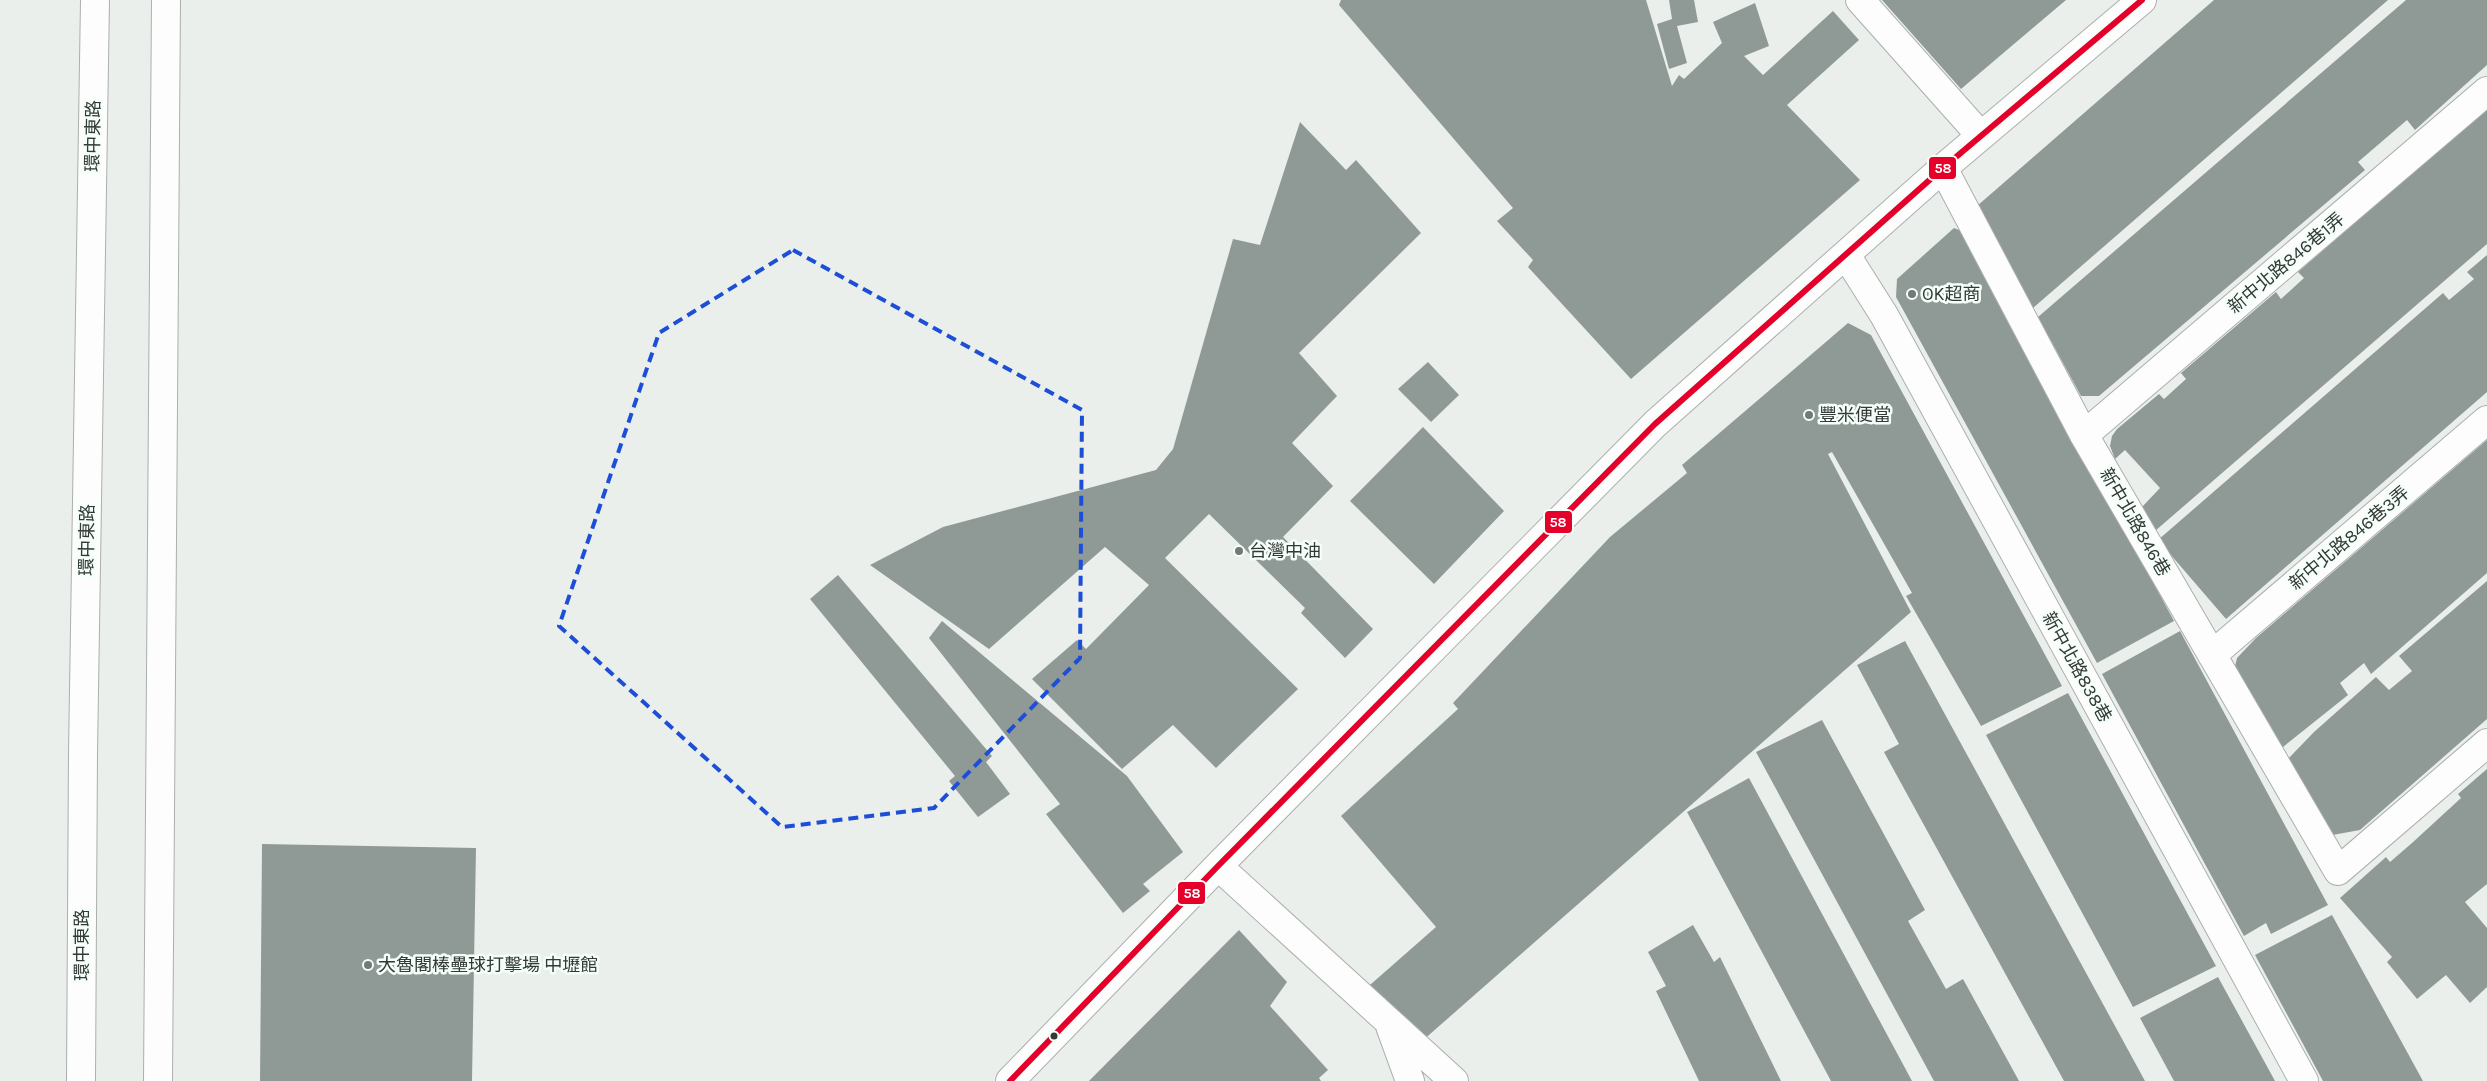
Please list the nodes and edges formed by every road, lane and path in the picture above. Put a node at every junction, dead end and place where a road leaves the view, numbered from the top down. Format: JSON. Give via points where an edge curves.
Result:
{"nodes":[{"id":1,"x":94,"y":0,"type":"edge"},
{"id":2,"x":166,"y":0,"type":"edge"},
{"id":3,"x":1860,"y":0,"type":"edge"},
{"id":4,"x":2142,"y":0,"type":"edge"},
{"id":5,"x":2487,"y":91,"type":"edge"},
{"id":6,"x":1981,"y":136,"type":"junction"},
{"id":7,"x":1943,"y":168,"type":"junction"},
{"id":8,"x":1846,"y":255,"type":"junction"},
{"id":9,"x":2487,"y":420,"type":"edge"},
{"id":10,"x":2084,"y":435,"type":"junction"},
{"id":11,"x":2212,"y":655,"type":"junction"},
{"id":12,"x":2487,"y":743,"type":"edge"},
{"id":13,"x":1218,"y":866,"type":"junction"},
{"id":14,"x":1388,"y":1022,"type":"junction"},
{"id":15,"x":81,"y":1081,"type":"edge"},
{"id":16,"x":158,"y":1081,"type":"edge"},
{"id":17,"x":1010,"y":1081,"type":"edge"},
{"id":18,"x":1410,"y":1081,"type":"edge"},
{"id":19,"x":1454,"y":1081,"type":"edge"},
{"id":20,"x":2304,"y":1081,"type":"edge"}],
"edges":[{"from":1,"to":15,"type":"street","name":"環中東路"},
{"from":2,"to":16,"type":"street"},
{"from":3,"to":6,"type":"street"},
{"from":4,"to":6,"type":"street"},
{"from":5,"to":10,"type":"street","name":"新中北路846巷1弄"},
{"from":6,"to":7,"type":"street"},
{"from":7,"to":8,"type":"street"},
{"from":7,"to":10,"type":"street","name":"新中北路846巷"},
{"from":8,"to":13,"type":"street","via":[[1655,424]]},
{"from":8,"to":20,"type":"street","name":"新中北路838巷","via":[[1884,315]]},
{"from":9,"to":11,"type":"street","name":"新中北路846巷3弄"},
{"from":10,"to":11,"type":"street","name":"新中北路846巷"},
{"from":11,"to":12,"type":"street","name":"新中北路846巷","via":[[2338,871]]},
{"from":13,"to":14,"type":"street"},
{"from":13,"to":17,"type":"street"},
{"from":14,"to":18,"type":"street"},
{"from":14,"to":19,"type":"street"}]}
